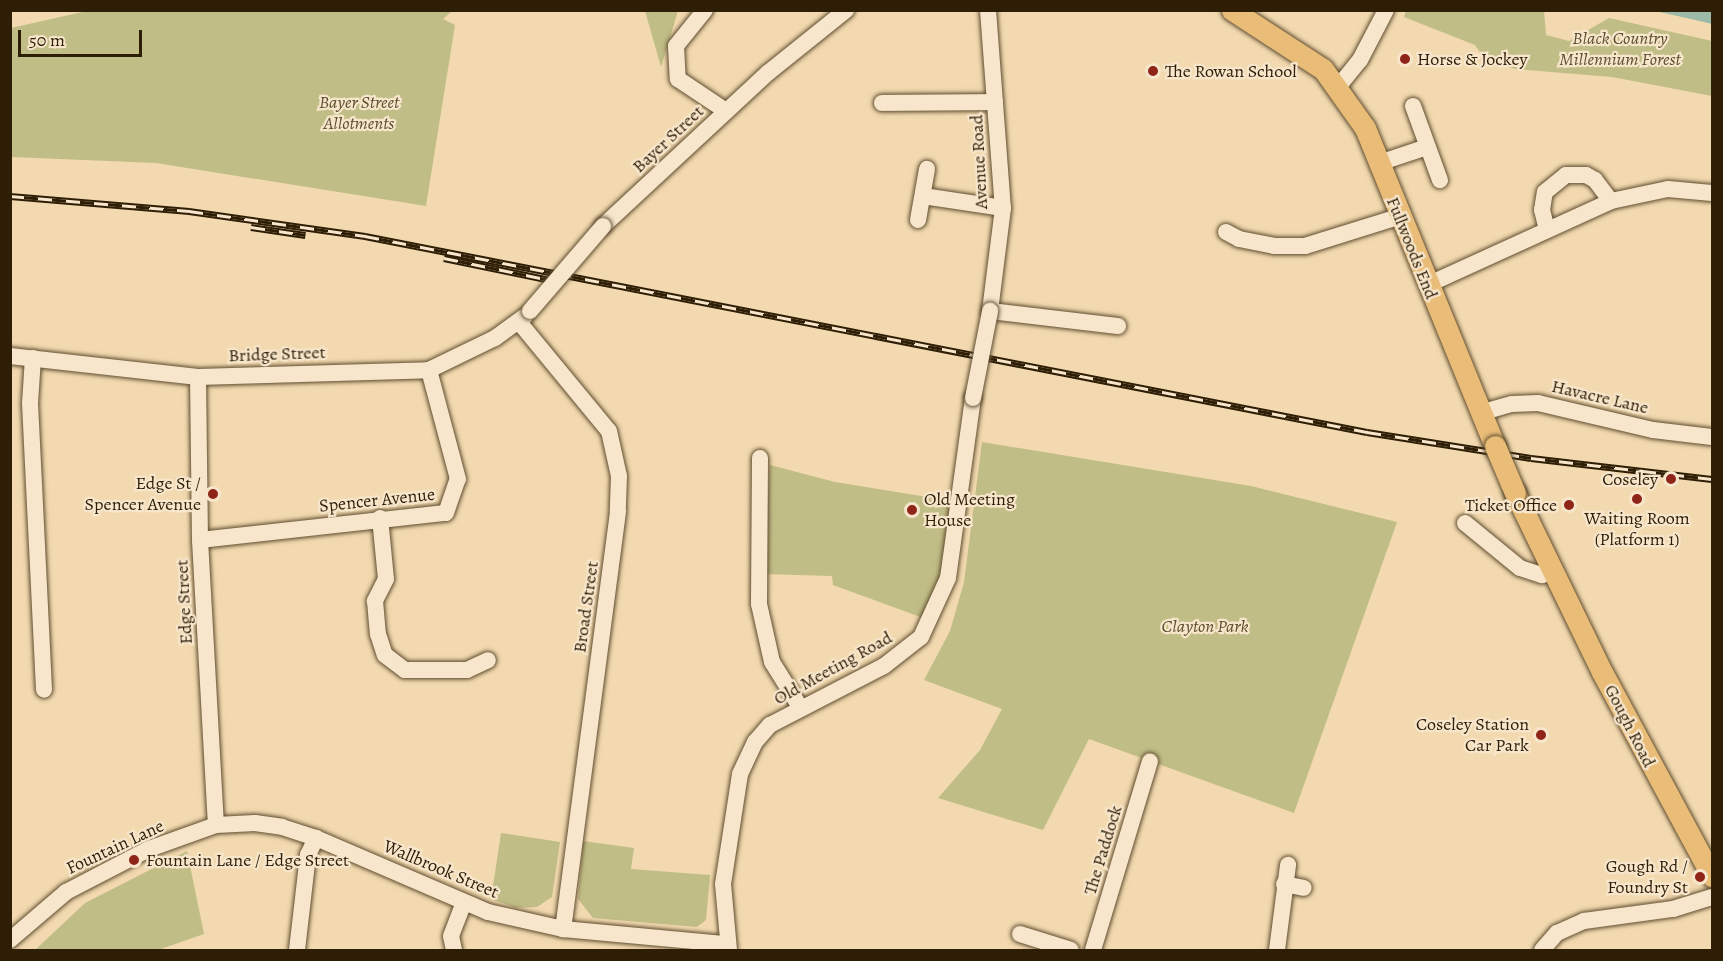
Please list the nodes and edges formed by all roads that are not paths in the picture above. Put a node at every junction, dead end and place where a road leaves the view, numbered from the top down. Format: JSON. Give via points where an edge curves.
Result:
{"nodes":[{"id":1,"x":705,"y":10,"type":"edge"},
{"id":2,"x":846,"y":10,"type":"edge"},
{"id":3,"x":988,"y":10,"type":"edge"},
{"id":4,"x":1232,"y":10,"type":"edge"},
{"id":5,"x":1386,"y":10,"type":"edge"},
{"id":6,"x":1338,"y":87,"type":"junction"},
{"id":7,"x":995,"y":102,"type":"junction"},
{"id":8,"x":882,"y":103,"type":"dead end"},
{"id":9,"x":1413,"y":106,"type":"dead end"},
{"id":10,"x":726,"y":111,"type":"junction"},
{"id":11,"x":1427,"y":147,"type":"junction"},
{"id":12,"x":1379,"y":163,"type":"junction"},
{"id":13,"x":927,"y":169,"type":"dead end"},
{"id":14,"x":1440,"y":180,"type":"dead end"},
{"id":15,"x":1713,"y":193,"type":"edge"},
{"id":16,"x":923,"y":196,"type":"junction"},
{"id":17,"x":1611,"y":201,"type":"junction"},
{"id":18,"x":1003,"y":208,"type":"junction"},
{"id":19,"x":1398,"y":217,"type":"junction"},
{"id":20,"x":918,"y":220,"type":"dead end"},
{"id":21,"x":1547,"y":230,"type":"junction"},
{"id":22,"x":1226,"y":232,"type":"dead end"},
{"id":23,"x":1427,"y":285,"type":"junction"},
{"id":24,"x":990,"y":311,"type":"junction"},
{"id":25,"x":524,"y":317,"type":"junction"},
{"id":26,"x":1118,"y":326,"type":"dead end"},
{"id":27,"x":10,"y":356,"type":"edge"},
{"id":28,"x":33,"y":358,"type":"junction"},
{"id":29,"x":429,"y":370,"type":"junction"},
{"id":30,"x":198,"y":377,"type":"junction"},
{"id":31,"x":1480,"y":413,"type":"junction"},
{"id":32,"x":1713,"y":437,"type":"edge"},
{"id":33,"x":759,"y":458,"type":"dead end"},
{"id":34,"x":380,"y":518,"type":"junction"},
{"id":35,"x":1465,"y":523,"type":"dead end"},
{"id":36,"x":200,"y":540,"type":"junction"},
{"id":37,"x":1552,"y":572,"type":"junction"},
{"id":38,"x":488,"y":660,"type":"dead end"},
{"id":39,"x":44,"y":690,"type":"dead end"},
{"id":40,"x":800,"y":707,"type":"junction"},
{"id":41,"x":1150,"y":761,"type":"dead end"},
{"id":42,"x":216,"y":825,"type":"junction"},
{"id":43,"x":316,"y":838,"type":"junction"},
{"id":44,"x":1288,"y":865,"type":"dead end"},
{"id":45,"x":1713,"y":876,"type":"edge"},
{"id":46,"x":1284,"y":884,"type":"junction"},
{"id":47,"x":1304,"y":888,"type":"dead end"},
{"id":48,"x":1713,"y":897,"type":"edge"},
{"id":49,"x":464,"y":902,"type":"junction"},
{"id":50,"x":562,"y":929,"type":"junction"},
{"id":51,"x":1020,"y":934,"type":"dead end"},
{"id":52,"x":10,"y":940,"type":"edge"},
{"id":53,"x":728,"y":947,"type":"edge"},
{"id":54,"x":297,"y":951,"type":"edge"},
{"id":55,"x":454,"y":951,"type":"edge"},
{"id":56,"x":1071,"y":951,"type":"edge"},
{"id":57,"x":1093,"y":951,"type":"edge"},
{"id":58,"x":1277,"y":951,"type":"edge"},
{"id":59,"x":1542,"y":951,"type":"edge"}],
"edges":[{"from":1,"to":10,"type":"street","via":[[676,46],[678,79]]},
{"from":2,"to":10,"type":"street","name":"Bayer Street"},
{"from":3,"to":7,"type":"street","name":"Avenue Road"},
{"from":4,"to":6,"type":"main road","name":"Fullwoods End","via":[[1323,69]]},
{"from":5,"to":6,"type":"street","via":[[1360,60]]},
{"from":6,"to":12,"type":"main road","name":"Fullwoods End","via":[[1365,128]]},
{"from":7,"to":8,"type":"street"},
{"from":7,"to":18,"type":"street","name":"Avenue Road"},
{"from":9,"to":11,"type":"street"},
{"from":10,"to":25,"type":"street","name":"Bayer Street","bridge":true,"via":[[603,226]]},
{"from":11,"to":12,"type":"street"},
{"from":11,"to":14,"type":"street"},
{"from":12,"to":19,"type":"main road","name":"Fullwoods End"},
{"from":13,"to":16,"type":"street"},
{"from":15,"to":17,"type":"street","via":[[1668,189]]},
{"from":16,"to":18,"type":"street"},
{"from":16,"to":20,"type":"street"},
{"from":17,"to":21,"type":"street"},
{"from":17,"to":21,"type":"street","via":[[1602,186],[1586,175],[1566,175],[1545,192],[1542,210]]},
{"from":18,"to":24,"type":"street","name":"Avenue Road"},
{"from":19,"to":22,"type":"street","via":[[1305,246],[1274,246],[1239,239]]},
{"from":19,"to":23,"type":"main road","name":"Fullwoods End"},
{"from":21,"to":23,"type":"street"},
{"from":23,"to":31,"type":"main road","name":"Fullwoods End"},
{"from":24,"to":26,"type":"street"},
{"from":24,"to":40,"type":"street","name":"Old Meeting Road","bridge":true,"via":[[973,398],[948,578],[921,637],[884,666]]},
{"from":25,"to":29,"type":"street","name":"Bridge Street"},
{"from":25,"to":50,"type":"street","name":"Broad Street","via":[[609,431],[619,476],[618,512]]},
{"from":27,"to":28,"type":"street","name":"Bridge Street"},
{"from":28,"to":30,"type":"street","name":"Bridge Street"},
{"from":28,"to":39,"type":"street","via":[[30,403]]},
{"from":29,"to":30,"type":"street","name":"Bridge Street"},
{"from":29,"to":34,"type":"street","name":"Spencer Avenue","via":[[458,479],[446,513]]},
{"from":30,"to":36,"type":"street","name":"Edge Street"},
{"from":31,"to":32,"type":"street","name":"Havacre Lane","via":[[1512,404],[1538,403],[1653,430]]},
{"from":31,"to":37,"type":"main road","name":"Gough Road","bridge":true},
{"from":33,"to":40,"type":"street","via":[[759,604],[772,662]]},
{"from":34,"to":36,"type":"street","name":"Spencer Avenue"},
{"from":34,"to":38,"type":"street","via":[[386,579],[375,601],[378,634],[385,655],[405,669],[467,670]]},
{"from":35,"to":37,"type":"street","via":[[1520,568],[1542,575]]},
{"from":36,"to":42,"type":"street","name":"Edge Street"},
{"from":37,"to":45,"type":"main road","name":"Gough Road","via":[[1653,770]]},
{"from":40,"to":53,"type":"street","name":"Old Meeting Road","via":[[770,725],[755,742],[740,774],[723,884]]},
{"from":41,"to":57,"type":"street","name":"The Paddock"},
{"from":42,"to":43,"type":"street","name":"Wallbrook Street","via":[[282,826]]},
{"from":42,"to":52,"type":"street","name":"Fountain Lane","via":[[148,849],[66,892]]},
{"from":43,"to":49,"type":"street","name":"Wallbrook Street"},
{"from":43,"to":54,"type":"street","via":[[308,855]]},
{"from":44,"to":46,"type":"street"},
{"from":46,"to":47,"type":"street"},
{"from":46,"to":58,"type":"street"},
{"from":48,"to":59,"type":"street","via":[[1672,909],[1584,921],[1557,933]]},
{"from":49,"to":50,"type":"street","name":"Wallbrook Street","via":[[488,912]]},
{"from":49,"to":55,"type":"street","via":[[452,936]]},
{"from":50,"to":53,"type":"street","name":"Wallbrook Street"},
{"from":51,"to":56,"type":"street"}]}
